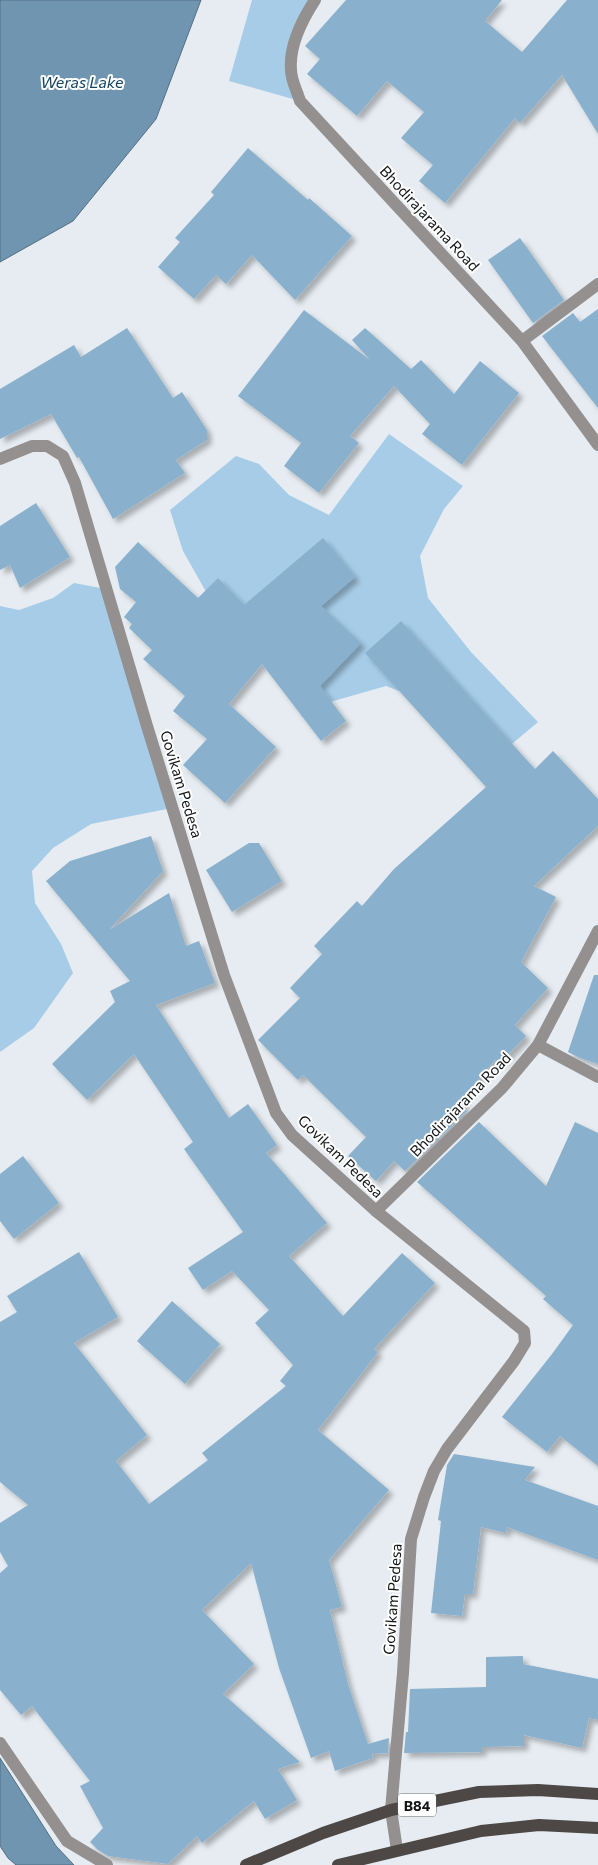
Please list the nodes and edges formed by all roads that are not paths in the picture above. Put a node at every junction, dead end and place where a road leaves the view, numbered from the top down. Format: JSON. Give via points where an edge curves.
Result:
{"nodes":[{"id":1,"x":315,"y":0,"type":"edge"},
{"id":2,"x":598,"y":284,"type":"edge"},
{"id":3,"x":522,"y":341,"type":"junction"},
{"id":4,"x":598,"y":446,"type":"edge"},
{"id":5,"x":0,"y":459,"type":"edge"},
{"id":6,"x":598,"y":931,"type":"edge"},
{"id":7,"x":538,"y":1045,"type":"junction"},
{"id":8,"x":598,"y":1077,"type":"edge"},
{"id":9,"x":376,"y":1211,"type":"junction"},
{"id":10,"x":0,"y":1743,"type":"edge"},
{"id":11,"x":598,"y":1794,"type":"edge"},
{"id":12,"x":391,"y":1810,"type":"junction"},
{"id":13,"x":598,"y":1828,"type":"edge"},
{"id":14,"x":397,"y":1850,"type":"junction"},
{"id":15,"x":107,"y":1865,"type":"edge"},
{"id":16,"x":246,"y":1865,"type":"edge"},
{"id":17,"x":338,"y":1865,"type":"edge"}],
"edges":[{"from":1,"to":3,"type":"street","name":"Bhodirajarama Road","via":[[291,51],[291,72],[300,101]]},
{"from":2,"to":3,"type":"street"},
{"from":3,"to":4,"type":"street","name":"Bhodirajarama Road"},
{"from":5,"to":9,"type":"street","name":"Govikam Pedesa","via":[[32,446],[46,446],[63,456],[75,483],[224,975],[276,1113],[292,1135]]},
{"from":6,"to":7,"type":"street","name":"Bhodirajarama Road"},
{"from":7,"to":8,"type":"street"},
{"from":7,"to":9,"type":"street","name":"Bhodirajarama Road","via":[[502,1088]]},
{"from":9,"to":12,"type":"street","name":"Govikam Pedesa","via":[[524,1331],[525,1343],[434,1471],[411,1540]]},
{"from":10,"to":15,"type":"street","via":[[67,1841]]},
{"from":11,"to":12,"type":"main road","number":"B84","via":[[538,1790],[479,1792]]},
{"from":12,"to":14,"type":"street","name":"Govikam Pedesa"},
{"from":12,"to":16,"type":"main road","number":"B84","via":[[322,1833]]},
{"from":13,"to":14,"type":"main road","via":[[539,1825],[482,1832]]},
{"from":14,"to":17,"type":"main road"}]}
